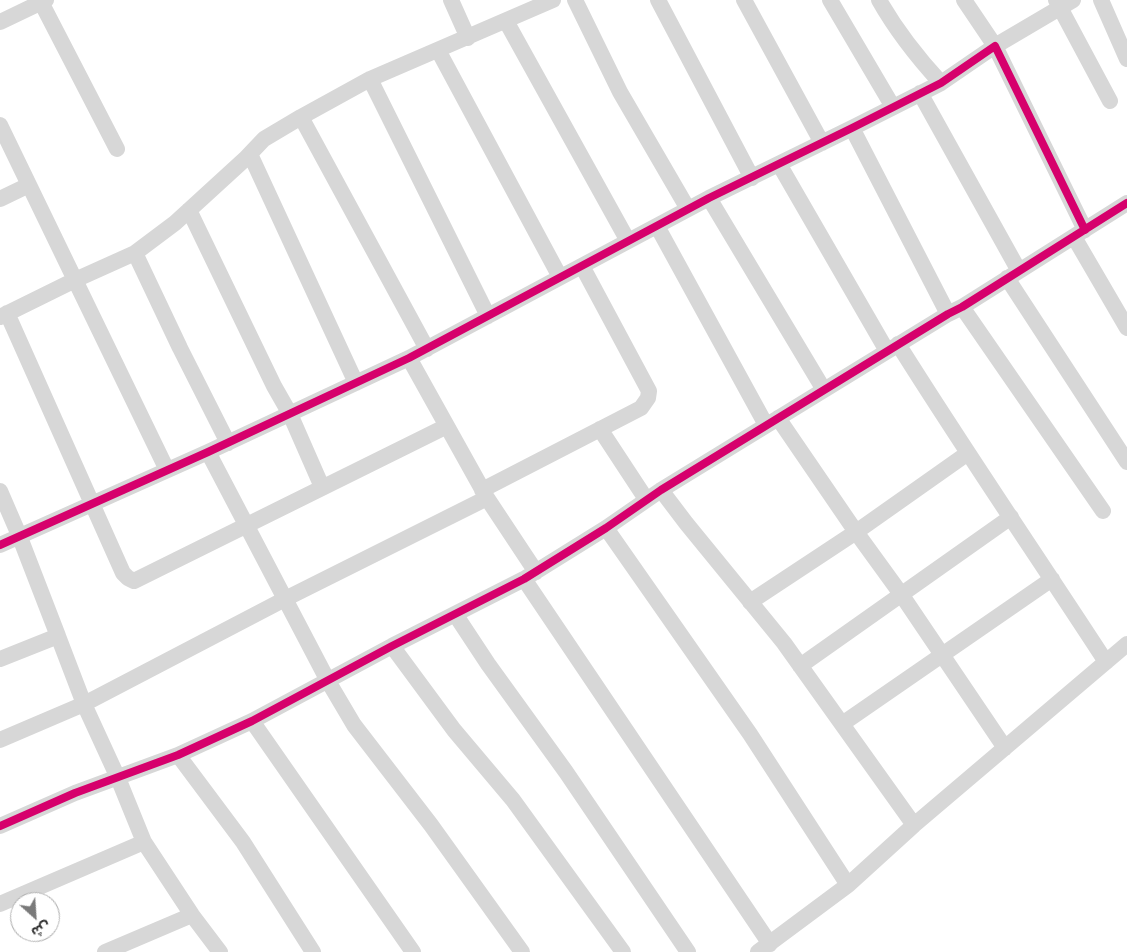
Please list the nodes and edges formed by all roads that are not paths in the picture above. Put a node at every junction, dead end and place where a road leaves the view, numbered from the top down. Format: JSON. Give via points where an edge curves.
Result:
{"nodes":[{"id":1,"x":451,"y":0,"type":"edge"},
{"id":2,"x":553,"y":0,"type":"edge"},
{"id":3,"x":575,"y":0,"type":"edge"},
{"id":4,"x":658,"y":0,"type":"edge"},
{"id":5,"x":744,"y":0,"type":"edge"},
{"id":6,"x":830,"y":0,"type":"edge"},
{"id":7,"x":879,"y":0,"type":"edge"},
{"id":8,"x":964,"y":0,"type":"edge"},
{"id":9,"x":1101,"y":0,"type":"edge"},
{"id":10,"x":43,"y":1,"type":"edge"},
{"id":11,"x":1063,"y":2,"type":"edge"},
{"id":12,"x":537,"y":4,"type":"edge"},
{"id":13,"x":506,"y":21,"type":"junction"},
{"id":14,"x":0,"y":22,"type":"edge"},
{"id":15,"x":468,"y":38,"type":"junction"},
{"id":16,"x":995,"y":46,"type":"junction"},
{"id":17,"x":438,"y":50,"type":"junction"},
{"id":18,"x":1127,"y":59,"type":"edge"},
{"id":19,"x":370,"y":79,"type":"junction"},
{"id":20,"x":941,"y":83,"type":"junction"},
{"id":21,"x":920,"y":93,"type":"junction"},
{"id":22,"x":1110,"y":101,"type":"dead end"},
{"id":23,"x":893,"y":107,"type":"junction"},
{"id":24,"x":301,"y":117,"type":"junction"},
{"id":25,"x":0,"y":125,"type":"edge"},
{"id":26,"x":852,"y":128,"type":"junction"},
{"id":27,"x":822,"y":143,"type":"junction"},
{"id":28,"x":117,"y":148,"type":"dead end"},
{"id":29,"x":250,"y":154,"type":"junction"},
{"id":30,"x":779,"y":164,"type":"junction"},
{"id":31,"x":752,"y":178,"type":"junction"},
{"id":32,"x":29,"y":185,"type":"junction"},
{"id":33,"x":709,"y":198,"type":"junction"},
{"id":34,"x":0,"y":199,"type":"edge"},
{"id":35,"x":1127,"y":203,"type":"edge"},
{"id":36,"x":688,"y":209,"type":"junction"},
{"id":37,"x":189,"y":210,"type":"junction"},
{"id":38,"x":657,"y":226,"type":"junction"},
{"id":39,"x":1079,"y":234,"type":"junction"},
{"id":40,"x":628,"y":241,"type":"junction"},
{"id":41,"x":135,"y":253,"type":"junction"},
{"id":42,"x":582,"y":266,"type":"junction"},
{"id":43,"x":1013,"y":274,"type":"junction"},
{"id":44,"x":560,"y":277,"type":"junction"},
{"id":45,"x":75,"y":280,"type":"junction"},
{"id":46,"x":955,"y":310,"type":"junction"},
{"id":47,"x":4,"y":315,"type":"edge"},
{"id":48,"x":488,"y":316,"type":"junction"},
{"id":49,"x":1127,"y":328,"type":"edge"},
{"id":50,"x":893,"y":348,"type":"junction"},
{"id":51,"x":426,"y":349,"type":"junction"},
{"id":52,"x":409,"y":358,"type":"junction"},
{"id":53,"x":356,"y":383,"type":"junction"},
{"id":54,"x":824,"y":390,"type":"junction"},
{"id":55,"x":290,"y":414,"type":"junction"},
{"id":56,"x":772,"y":421,"type":"junction"},
{"id":57,"x":446,"y":426,"type":"junction"},
{"id":58,"x":600,"y":429,"type":"junction"},
{"id":59,"x":228,"y":442,"type":"junction"},
{"id":60,"x":208,"y":452,"type":"junction"},
{"id":61,"x":968,"y":454,"type":"junction"},
{"id":62,"x":1127,"y":462,"type":"edge"},
{"id":63,"x":167,"y":470,"type":"junction"},
{"id":64,"x":322,"y":487,"type":"junction"},
{"id":65,"x":661,"y":490,"type":"junction"},
{"id":66,"x":0,"y":491,"type":"edge"},
{"id":67,"x":484,"y":494,"type":"junction"},
{"id":68,"x":646,"y":499,"type":"junction"},
{"id":69,"x":92,"y":504,"type":"junction"},
{"id":70,"x":1104,"y":511,"type":"dead end"},
{"id":71,"x":1011,"y":517,"type":"junction"},
{"id":72,"x":246,"y":524,"type":"junction"},
{"id":73,"x":606,"y":528,"type":"junction"},
{"id":74,"x":856,"y":532,"type":"junction"},
{"id":75,"x":19,"y":536,"type":"junction"},
{"id":76,"x":0,"y":545,"type":"edge"},
{"id":77,"x":530,"y":576,"type":"junction"},
{"id":78,"x":1052,"y":579,"type":"junction"},
{"id":79,"x":902,"y":594,"type":"junction"},
{"id":80,"x":285,"y":599,"type":"junction"},
{"id":81,"x":750,"y":602,"type":"junction"},
{"id":82,"x":456,"y":614,"type":"junction"},
{"id":83,"x":58,"y":636,"type":"junction"},
{"id":84,"x":1127,"y":644,"type":"edge"},
{"id":85,"x":392,"y":646,"type":"junction"},
{"id":86,"x":942,"y":656,"type":"junction"},
{"id":87,"x":0,"y":659,"type":"edge"},
{"id":88,"x":1106,"y":662,"type":"junction"},
{"id":89,"x":800,"y":666,"type":"junction"},
{"id":90,"x":328,"y":681,"type":"junction"},
{"id":91,"x":84,"y":704,"type":"junction"},
{"id":92,"x":252,"y":721,"type":"junction"},
{"id":93,"x":842,"y":724,"type":"junction"},
{"id":94,"x":0,"y":740,"type":"edge"},
{"id":95,"x":1004,"y":748,"type":"junction"},
{"id":96,"x":178,"y":755,"type":"junction"},
{"id":97,"x":118,"y":778,"type":"junction"},
{"id":98,"x":914,"y":825,"type":"junction"},
{"id":99,"x":0,"y":826,"type":"edge"},
{"id":100,"x":144,"y":842,"type":"junction"},
{"id":101,"x":848,"y":885,"type":"junction"},
{"id":102,"x":0,"y":904,"type":"edge"},
{"id":103,"x":192,"y":914,"type":"junction"},
{"id":104,"x":764,"y":948,"type":"edge"},
{"id":105,"x":105,"y":952,"type":"edge"},
{"id":106,"x":220,"y":952,"type":"edge"},
{"id":107,"x":313,"y":952,"type":"edge"},
{"id":108,"x":413,"y":952,"type":"edge"},
{"id":109,"x":522,"y":952,"type":"edge"},
{"id":110,"x":623,"y":952,"type":"edge"},
{"id":111,"x":688,"y":952,"type":"edge"}],
"edges":[{"from":1,"to":15,"type":"street"},
{"from":2,"to":12,"type":"street"},
{"from":3,"to":36,"type":"street","via":[[620,92]]},
{"from":4,"to":31,"type":"street"},
{"from":5,"to":27,"type":"street"},
{"from":6,"to":23,"type":"street"},
{"from":7,"to":20,"type":"street","via":[[890,20]]},
{"from":8,"to":16,"type":"street"},
{"from":9,"to":18,"type":"street"},
{"from":10,"to":14,"type":"street"},
{"from":10,"to":28,"type":"street"},
{"from":11,"to":16,"type":"street"},
{"from":11,"to":22,"type":"street"},
{"from":12,"to":13,"type":"street"},
{"from":13,"to":15,"type":"street"},
{"from":13,"to":40,"type":"street"},
{"from":15,"to":17,"type":"street"},
{"from":16,"to":20,"type":"street"},
{"from":16,"to":39,"type":"street"},
{"from":17,"to":19,"type":"street"},
{"from":17,"to":44,"type":"street"},
{"from":19,"to":24,"type":"street"},
{"from":19,"to":48,"type":"street"},
{"from":20,"to":21,"type":"street"},
{"from":21,"to":23,"type":"street"},
{"from":21,"to":43,"type":"street"},
{"from":23,"to":26,"type":"street"},
{"from":24,"to":29,"type":"street","via":[[264,138]]},
{"from":24,"to":51,"type":"street"},
{"from":25,"to":32,"type":"street"},
{"from":26,"to":27,"type":"street"},
{"from":26,"to":46,"type":"street"},
{"from":27,"to":30,"type":"street"},
{"from":29,"to":37,"type":"street"},
{"from":29,"to":53,"type":"street"},
{"from":30,"to":31,"type":"street"},
{"from":30,"to":50,"type":"street"},
{"from":31,"to":33,"type":"street"},
{"from":32,"to":34,"type":"street"},
{"from":32,"to":45,"type":"street"},
{"from":33,"to":36,"type":"street"},
{"from":33,"to":54,"type":"street"},
{"from":35,"to":39,"type":"street"},
{"from":36,"to":38,"type":"street"},
{"from":37,"to":41,"type":"street"},
{"from":37,"to":55,"type":"street"},
{"from":38,"to":40,"type":"street"},
{"from":38,"to":56,"type":"street"},
{"from":39,"to":43,"type":"street"},
{"from":39,"to":49,"type":"street"},
{"from":40,"to":42,"type":"street"},
{"from":41,"to":45,"type":"street"},
{"from":41,"to":59,"type":"street"},
{"from":42,"to":44,"type":"street"},
{"from":42,"to":58,"type":"street","via":[[649,391],[642,408]]},
{"from":43,"to":46,"type":"street"},
{"from":43,"to":62,"type":"street"},
{"from":44,"to":48,"type":"street"},
{"from":45,"to":47,"type":"street"},
{"from":45,"to":63,"type":"street"},
{"from":46,"to":50,"type":"street"},
{"from":46,"to":70,"type":"street"},
{"from":47,"to":69,"type":"street"},
{"from":48,"to":51,"type":"street"},
{"from":50,"to":54,"type":"street"},
{"from":50,"to":61,"type":"street"},
{"from":51,"to":52,"type":"street"},
{"from":52,"to":53,"type":"street"},
{"from":52,"to":57,"type":"street"},
{"from":53,"to":55,"type":"street"},
{"from":54,"to":56,"type":"street"},
{"from":55,"to":59,"type":"street"},
{"from":55,"to":64,"type":"street"},
{"from":56,"to":65,"type":"street"},
{"from":56,"to":74,"type":"street"},
{"from":57,"to":64,"type":"street"},
{"from":57,"to":67,"type":"street"},
{"from":58,"to":67,"type":"street"},
{"from":58,"to":68,"type":"street"},
{"from":59,"to":60,"type":"street"},
{"from":60,"to":63,"type":"street"},
{"from":60,"to":72,"type":"street"},
{"from":61,"to":71,"type":"street"},
{"from":61,"to":74,"type":"street"},
{"from":63,"to":69,"type":"street"},
{"from":64,"to":72,"type":"street"},
{"from":65,"to":68,"type":"street"},
{"from":65,"to":81,"type":"street"},
{"from":66,"to":75,"type":"street"},
{"from":67,"to":77,"type":"street"},
{"from":67,"to":80,"type":"street"},
{"from":68,"to":73,"type":"street"},
{"from":69,"to":72,"type":"street","via":[[123,573],[134,581]]},
{"from":69,"to":75,"type":"street"},
{"from":71,"to":78,"type":"street"},
{"from":71,"to":79,"type":"street"},
{"from":72,"to":80,"type":"street"},
{"from":73,"to":77,"type":"street"},
{"from":73,"to":101,"type":"street","via":[[750,734]]},
{"from":74,"to":79,"type":"street"},
{"from":74,"to":81,"type":"street"},
{"from":75,"to":76,"type":"street"},
{"from":75,"to":83,"type":"street"},
{"from":77,"to":82,"type":"street"},
{"from":77,"to":104,"type":"street"},
{"from":78,"to":86,"type":"street"},
{"from":78,"to":88,"type":"street"},
{"from":79,"to":86,"type":"street"},
{"from":79,"to":89,"type":"street"},
{"from":80,"to":90,"type":"street"},
{"from":80,"to":91,"type":"street"},
{"from":81,"to":89,"type":"street"},
{"from":82,"to":85,"type":"street"},
{"from":82,"to":111,"type":"street"},
{"from":83,"to":87,"type":"street"},
{"from":83,"to":91,"type":"street"},
{"from":84,"to":88,"type":"street"},
{"from":85,"to":90,"type":"street"},
{"from":85,"to":110,"type":"street","via":[[454,730],[513,800]]},
{"from":86,"to":93,"type":"street"},
{"from":86,"to":95,"type":"street"},
{"from":88,"to":95,"type":"street"},
{"from":89,"to":93,"type":"street"},
{"from":90,"to":92,"type":"street"},
{"from":90,"to":109,"type":"street","via":[[354,725]]},
{"from":91,"to":94,"type":"street"},
{"from":91,"to":97,"type":"street"},
{"from":92,"to":96,"type":"street"},
{"from":92,"to":108,"type":"street"},
{"from":93,"to":98,"type":"street"},
{"from":95,"to":98,"type":"street"},
{"from":96,"to":97,"type":"street"},
{"from":96,"to":107,"type":"street","via":[[243,842]]},
{"from":97,"to":99,"type":"street"},
{"from":97,"to":100,"type":"street"},
{"from":98,"to":101,"type":"street"},
{"from":100,"to":102,"type":"street"},
{"from":100,"to":103,"type":"street"},
{"from":101,"to":104,"type":"street"},
{"from":103,"to":105,"type":"street"},
{"from":103,"to":106,"type":"street"}]}
